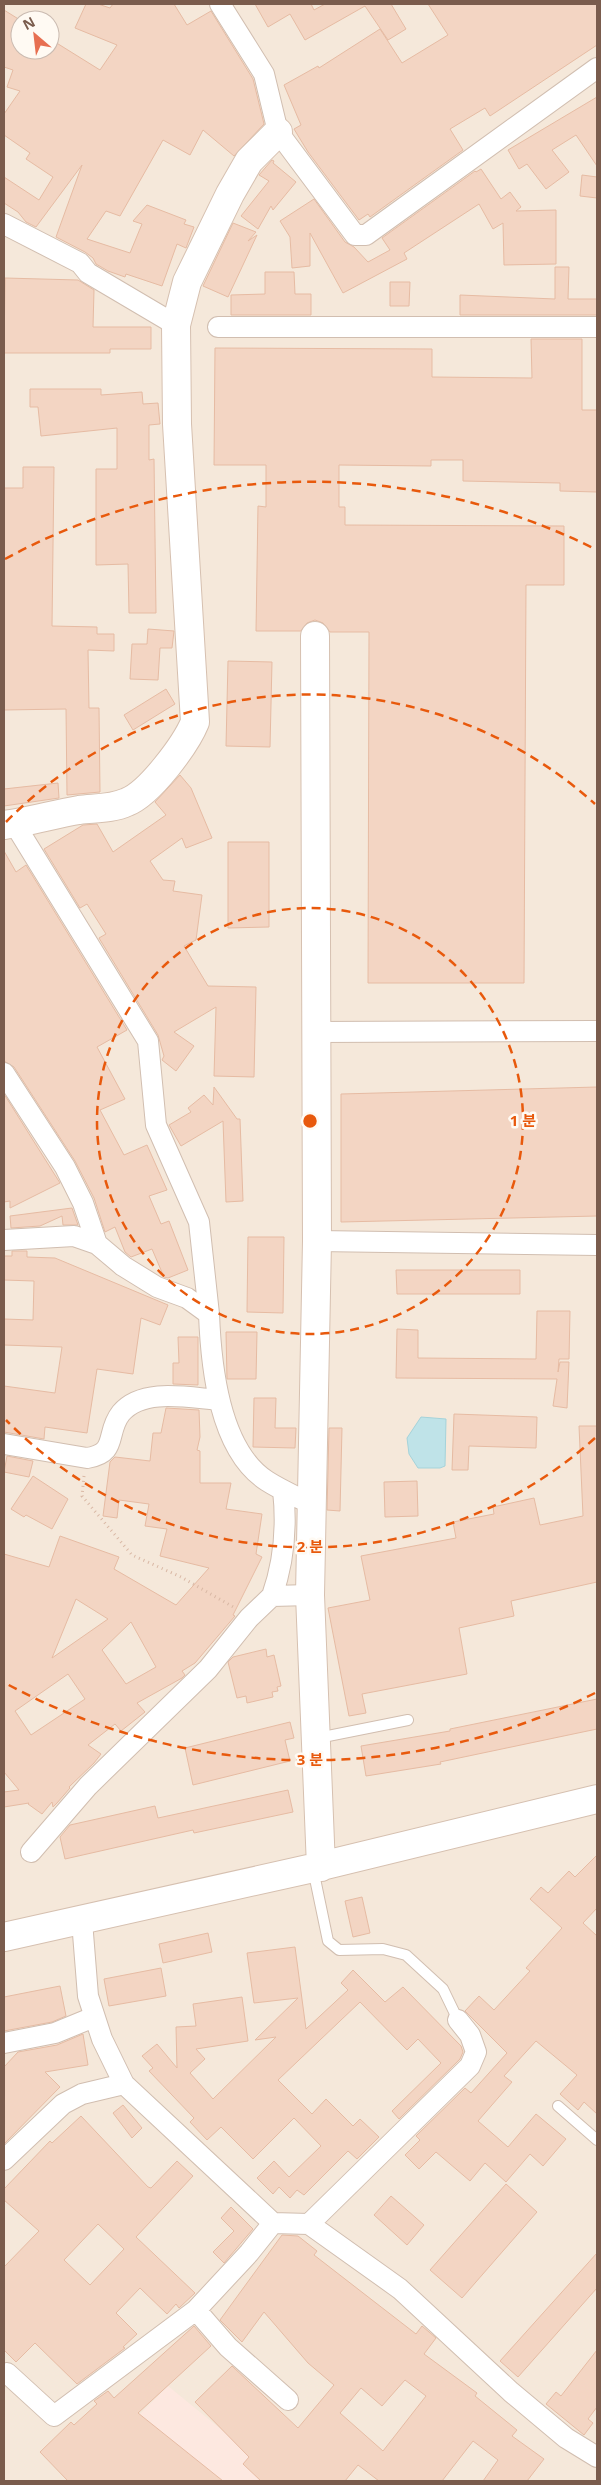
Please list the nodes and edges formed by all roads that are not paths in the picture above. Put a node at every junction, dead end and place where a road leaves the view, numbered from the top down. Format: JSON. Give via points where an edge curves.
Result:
{"nodes":[{"id":1,"x":220,"y":4,"type":"edge"},
{"id":2,"x":597,"y":68,"type":"edge"},
{"id":3,"x":278,"y":132,"type":"junction"},
{"id":4,"x":4,"y":224,"type":"edge"},
{"id":5,"x":176,"y":325,"type":"junction"},
{"id":6,"x":218,"y":327,"type":"dead end"},
{"id":7,"x":597,"y":327,"type":"edge"},
{"id":8,"x":315,"y":636,"type":"dead end"},
{"id":9,"x":9,"y":824,"type":"edge"},
{"id":10,"x":597,"y":1031,"type":"edge"},
{"id":11,"x":316,"y":1032,"type":"junction"},
{"id":12,"x":4,"y":1072,"type":"edge"},
{"id":13,"x":4,"y":1240,"type":"edge"},
{"id":14,"x":317,"y":1241,"type":"junction"},
{"id":15,"x":98,"y":1244,"type":"junction"},
{"id":16,"x":597,"y":1245,"type":"edge"},
{"id":17,"x":209,"y":1314,"type":"junction"},
{"id":18,"x":218,"y":1400,"type":"junction"},
{"id":19,"x":4,"y":1444,"type":"edge"},
{"id":20,"x":283,"y":1490,"type":"junction"},
{"id":21,"x":311,"y":1504,"type":"junction"},
{"id":22,"x":310,"y":1595,"type":"junction"},
{"id":23,"x":272,"y":1596,"type":"junction"},
{"id":24,"x":408,"y":1720,"type":"dead end"},
{"id":25,"x":317,"y":1738,"type":"junction"},
{"id":26,"x":597,"y":1799,"type":"edge"},
{"id":27,"x":31,"y":1852,"type":"dead end"},
{"id":28,"x":317,"y":1868,"type":"junction"},
{"id":29,"x":82,"y":1921,"type":"junction"},
{"id":30,"x":4,"y":1937,"type":"edge"},
{"id":31,"x":94,"y":2017,"type":"junction"},
{"id":32,"x":458,"y":2020,"type":"joint"},
{"id":33,"x":4,"y":2043,"type":"edge"},
{"id":34,"x":124,"y":2084,"type":"junction"},
{"id":35,"x":558,"y":2106,"type":"dead end"},
{"id":36,"x":597,"y":2140,"type":"edge"},
{"id":37,"x":4,"y":2160,"type":"edge"},
{"id":38,"x":273,"y":2223,"type":"junction"},
{"id":39,"x":309,"y":2224,"type":"junction"},
{"id":40,"x":196,"y":2310,"type":"junction"},
{"id":41,"x":6,"y":2373,"type":"dead end"},
{"id":42,"x":288,"y":2400,"type":"dead end"},
{"id":43,"x":597,"y":2457,"type":"edge"}],
"edges":[{"from":1,"to":3,"type":"street","via":[[264,74]]},
{"from":2,"to":3,"type":"street","via":[[366,235],[355,235],[349,228]]},
{"from":3,"to":5,"type":"street","via":[[249,161],[230,194],[188,282]]},
{"from":4,"to":5,"type":"street","via":[[80,263],[88,273]]},
{"from":5,"to":9,"type":"street","via":[[177,424],[195,722],[189,738],[171,763],[130,802]]},
{"from":6,"to":7,"type":"street"},
{"from":8,"to":11,"type":"street"},
{"from":9,"to":17,"type":"street","via":[[148,1041],[156,1125],[199,1222]]},
{"from":10,"to":11,"type":"street"},
{"from":11,"to":14,"type":"street"},
{"from":12,"to":15,"type":"street","via":[[66,1167]]},
{"from":13,"to":15,"type":"street","via":[[74,1236]]},
{"from":14,"to":16,"type":"street"},
{"from":14,"to":21,"type":"street"},
{"from":15,"to":17,"type":"street","via":[[123,1266],[157,1287],[186,1298]]},
{"from":17,"to":18,"type":"street","via":[[210,1357]]},
{"from":18,"to":19,"type":"street","via":[[161,1396],[140,1401],[122,1412],[107,1449],[100,1456],[87,1458]]},
{"from":18,"to":20,"type":"street","via":[[243,1457],[266,1481]]},
{"from":20,"to":21,"type":"street"},
{"from":20,"to":23,"type":"street","via":[[286,1512],[281,1570]]},
{"from":21,"to":22,"type":"street"},
{"from":22,"to":23,"type":"street"},
{"from":22,"to":25,"type":"street"},
{"from":23,"to":27,"type":"street","via":[[249,1618],[208,1669],[88,1786]]},
{"from":24,"to":25,"type":"lane"},
{"from":25,"to":28,"type":"street"},
{"from":26,"to":28,"type":"street"},
{"from":28,"to":29,"type":"street"},
{"from":28,"to":32,"type":"lane","via":[[328,1941],[339,1950],[383,1949],[406,1955],[443,1989]]},
{"from":29,"to":30,"type":"street"},
{"from":29,"to":31,"type":"street","via":[[88,1996]]},
{"from":31,"to":33,"type":"street","via":[[54,2033]]},
{"from":31,"to":34,"type":"street"},
{"from":32,"to":39,"type":"street","via":[[470,2035],[476,2052],[470,2066]]},
{"from":34,"to":37,"type":"street","via":[[82,2094],[63,2104]]},
{"from":34,"to":38,"type":"street"},
{"from":35,"to":36,"type":"lane"},
{"from":38,"to":39,"type":"street"},
{"from":38,"to":40,"type":"street"},
{"from":39,"to":43,"type":"street","via":[[400,2289],[511,2392],[566,2438]]},
{"from":40,"to":41,"type":"street","via":[[54,2416]]},
{"from":40,"to":42,"type":"street","via":[[228,2347]]}]}
